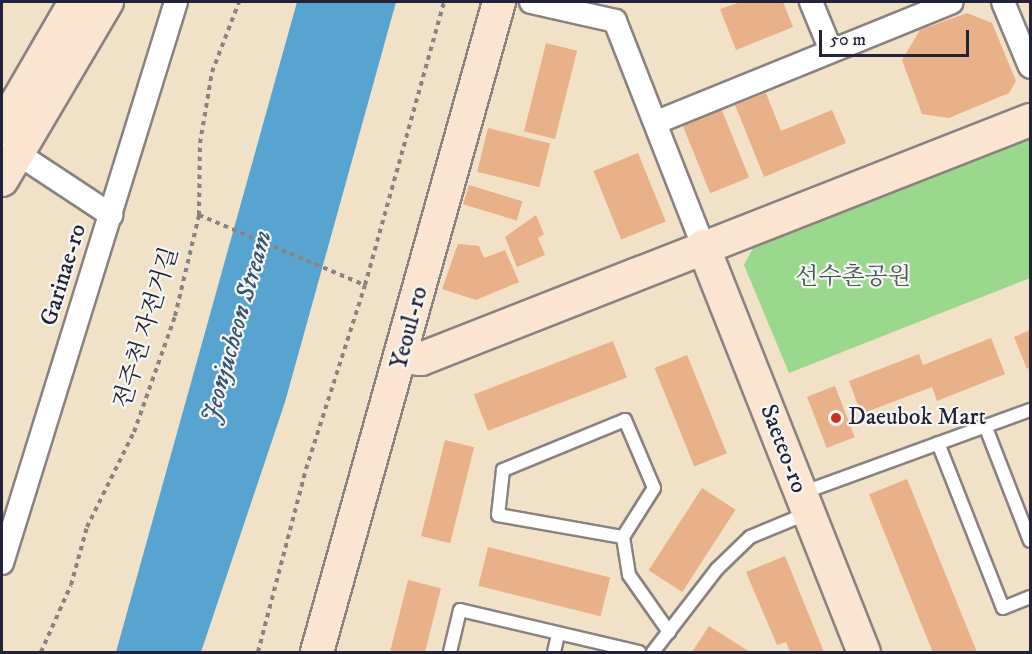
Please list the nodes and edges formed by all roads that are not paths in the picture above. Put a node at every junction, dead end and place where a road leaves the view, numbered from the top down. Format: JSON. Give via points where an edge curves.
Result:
{"nodes":[{"id":1,"x":75,"y":2,"type":"edge"},
{"id":2,"x":107,"y":2,"type":"edge"},
{"id":3,"x":176,"y":2,"type":"edge"},
{"id":4,"x":499,"y":2,"type":"edge"},
{"id":5,"x":531,"y":2,"type":"edge"},
{"id":6,"x":811,"y":2,"type":"edge"},
{"id":7,"x":952,"y":2,"type":"edge"},
{"id":8,"x":1003,"y":2,"type":"edge"},
{"id":9,"x":831,"y":48,"type":"junction"},
{"id":10,"x":1029,"y":58,"type":"edge"},
{"id":11,"x":1030,"y":120,"type":"edge"},
{"id":12,"x":657,"y":122,"type":"junction"},
{"id":13,"x":7,"y":144,"type":"edge"},
{"id":14,"x":2,"y":180,"type":"edge"},
{"id":15,"x":111,"y":215,"type":"junction"},
{"id":16,"x":703,"y":246,"type":"junction"},
{"id":17,"x":402,"y":357,"type":"junction"},
{"id":18,"x":1030,"y":410,"type":"edge"},
{"id":19,"x":986,"y":428,"type":"junction"},
{"id":20,"x":938,"y":444,"type":"junction"},
{"id":21,"x":804,"y":503,"type":"junction"},
{"id":22,"x":623,"y":537,"type":"junction"},
{"id":23,"x":1030,"y":541,"type":"edge"},
{"id":24,"x":2,"y":563,"type":"edge"},
{"id":25,"x":1030,"y":597,"type":"edge"},
{"id":26,"x":669,"y":632,"type":"junction"},
{"id":27,"x":558,"y":635,"type":"junction"},
{"id":28,"x":317,"y":652,"type":"edge"},
{"id":29,"x":450,"y":652,"type":"edge"},
{"id":30,"x":554,"y":652,"type":"edge"},
{"id":31,"x":639,"y":652,"type":"edge"},
{"id":32,"x":653,"y":652,"type":"edge"},
{"id":33,"x":864,"y":652,"type":"edge"}],
"edges":[{"from":1,"to":13,"type":"street"},
{"from":2,"to":13,"type":"street"},
{"from":3,"to":15,"type":"street","name":"Garinae-ro"},
{"from":4,"to":17,"type":"street","name":"Yeoul-ro"},
{"from":5,"to":12,"type":"street","name":"Saeteo-ro","via":[[615,21]]},
{"from":6,"to":9,"type":"street"},
{"from":7,"to":9,"type":"street"},
{"from":8,"to":10,"type":"street"},
{"from":9,"to":12,"type":"street"},
{"from":11,"to":16,"type":"street"},
{"from":12,"to":16,"type":"street","name":"Saeteo-ro"},
{"from":13,"to":14,"type":"street"},
{"from":13,"to":15,"type":"street"},
{"from":15,"to":24,"type":"street","name":"Garinae-ro"},
{"from":16,"to":17,"type":"street","via":[[421,359]]},
{"from":16,"to":21,"type":"street","name":"Saeteo-ro"},
{"from":17,"to":28,"type":"street","name":"Yeoul-ro"},
{"from":18,"to":19,"type":"lane"},
{"from":19,"to":20,"type":"lane"},
{"from":19,"to":23,"type":"lane"},
{"from":20,"to":21,"type":"lane"},
{"from":20,"to":25,"type":"lane","via":[[1003,608]]},
{"from":21,"to":26,"type":"lane","via":[[750,537],[717,569]]},
{"from":21,"to":33,"type":"street","name":"Saeteo-ro"},
{"from":22,"to":22,"type":"lane","via":[[498,515],[502,470],[625,420],[654,488]]},
{"from":22,"to":26,"type":"lane","via":[[629,575]]},
{"from":26,"to":32,"type":"lane"},
{"from":27,"to":29,"type":"lane","via":[[460,610]]},
{"from":27,"to":30,"type":"lane"},
{"from":27,"to":31,"type":"lane"}]}
